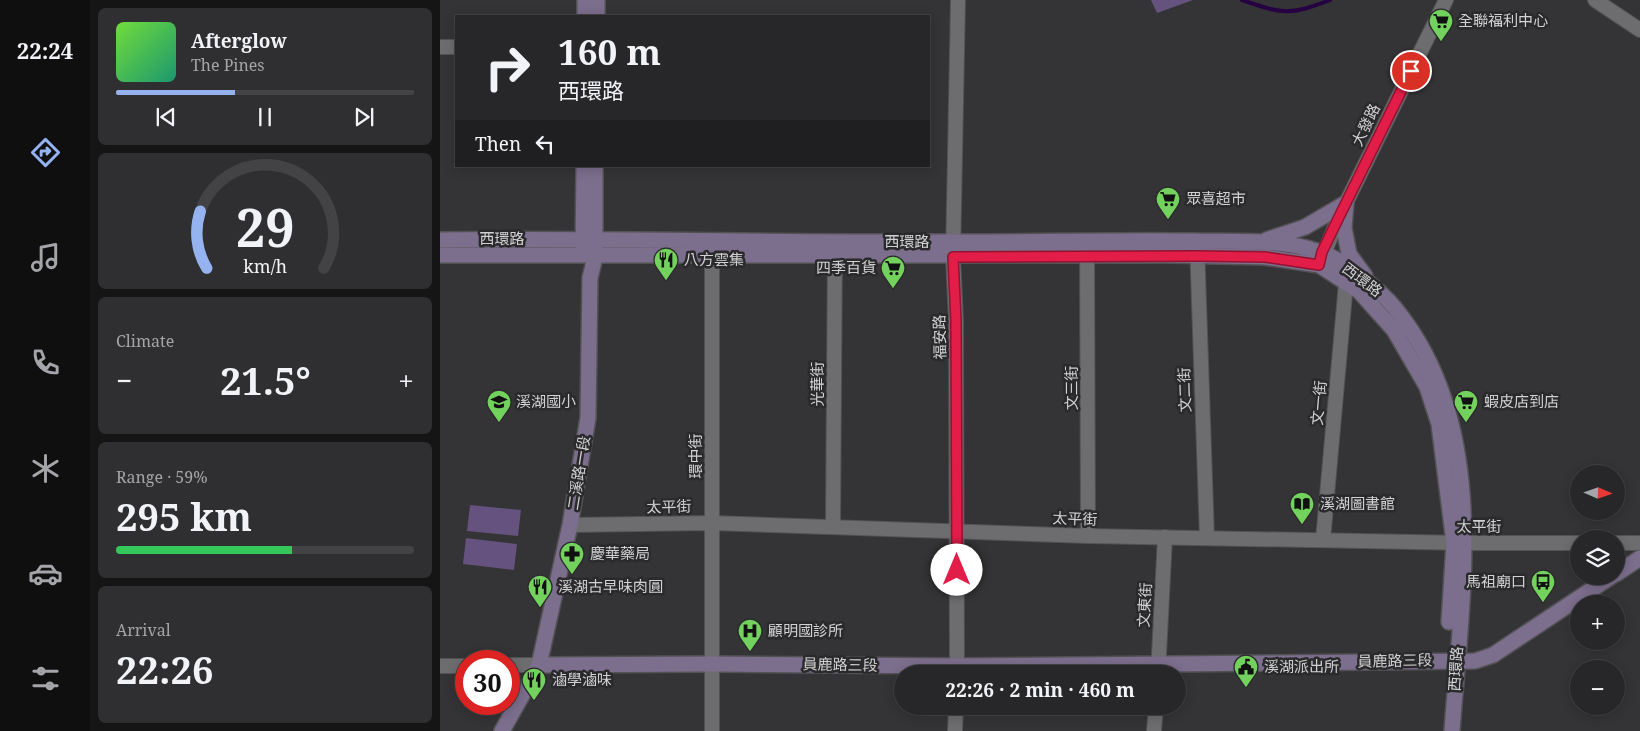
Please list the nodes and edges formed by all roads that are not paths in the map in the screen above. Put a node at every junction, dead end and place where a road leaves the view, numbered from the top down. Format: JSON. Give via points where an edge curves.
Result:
{"nodes":[{"id":1,"x":585,"y":0,"type":"edge"},
{"id":2,"x":597,"y":0,"type":"edge"},
{"id":3,"x":958,"y":0,"type":"edge"},
{"id":4,"x":1446,"y":0,"type":"edge"},
{"id":5,"x":1595,"y":0,"type":"edge"},
{"id":6,"x":585,"y":15,"type":"edge"},
{"id":7,"x":597,"y":15,"type":"edge"},
{"id":8,"x":1640,"y":30,"type":"edge"},
{"id":9,"x":440,"y":47,"type":"edge"},
{"id":10,"x":455,"y":47,"type":"edge"},
{"id":11,"x":584,"y":167,"type":"edge"},
{"id":12,"x":595,"y":167,"type":"edge"},
{"id":13,"x":1346,"y":203,"type":"junction"},
{"id":14,"x":589,"y":239,"type":"junction"},
{"id":15,"x":440,"y":240,"type":"edge"},
{"id":16,"x":1262,"y":241,"type":"junction"},
{"id":17,"x":713,"y":248,"type":"junction"},
{"id":18,"x":1086,"y":248,"type":"junction"},
{"id":19,"x":1197,"y":248,"type":"junction"},
{"id":20,"x":835,"y":249,"type":"junction"},
{"id":21,"x":954,"y":250,"type":"junction"},
{"id":22,"x":440,"y":255,"type":"edge"},
{"id":23,"x":588,"y":257,"type":"junction"},
{"id":24,"x":1321,"y":259,"type":"junction"},
{"id":25,"x":1347,"y":276,"type":"junction"},
{"id":26,"x":1368,"y":282,"type":"junction"},
{"id":27,"x":712,"y":522,"type":"junction"},
{"id":28,"x":570,"y":525,"type":"junction"},
{"id":29,"x":833,"y":527,"type":"junction"},
{"id":30,"x":958,"y":531,"type":"junction"},
{"id":31,"x":1088,"y":536,"type":"junction"},
{"id":32,"x":1165,"y":537,"type":"junction"},
{"id":33,"x":1207,"y":538,"type":"junction"},
{"id":34,"x":1323,"y":540,"type":"junction"},
{"id":35,"x":1460,"y":543,"type":"junction"},
{"id":36,"x":1570,"y":543,"type":"edge"},
{"id":37,"x":1625,"y":543,"type":"edge"},
{"id":38,"x":1640,"y":543,"type":"edge"},
{"id":39,"x":1640,"y":558,"type":"edge"},
{"id":40,"x":1625,"y":568,"type":"edge"},
{"id":41,"x":1598,"y":585,"type":"edge"},
{"id":42,"x":1451,"y":660,"type":"junction"},
{"id":43,"x":712,"y":664,"type":"junction"},
{"id":44,"x":520,"y":665,"type":"edge"},
{"id":45,"x":539,"y":665,"type":"junction"},
{"id":46,"x":957,"y":665,"type":"edge"},
{"id":47,"x":1158,"y":665,"type":"edge"},
{"id":48,"x":440,"y":666,"type":"edge"},
{"id":49,"x":455,"y":666,"type":"edge"},
{"id":50,"x":1186,"y":667,"type":"edge"},
{"id":51,"x":894,"y":668,"type":"edge"},
{"id":52,"x":956,"y":715,"type":"edge"},
{"id":53,"x":1155,"y":715,"type":"edge"},
{"id":54,"x":502,"y":731,"type":"edge"},
{"id":55,"x":712,"y":731,"type":"edge"},
{"id":56,"x":955,"y":731,"type":"edge"},
{"id":57,"x":1154,"y":731,"type":"edge"},
{"id":58,"x":1441,"y":731,"type":"edge"},
{"id":59,"x":1452,"y":731,"type":"edge"}],
"edges":[{"from":1,"to":6,"type":"street"},
{"from":2,"to":7,"type":"street"},
{"from":3,"to":21,"type":"street","name":"福安路"},
{"from":4,"to":13,"type":"street","name":"大發路"},
{"from":5,"to":8,"type":"street"},
{"from":9,"to":10,"type":"street"},
{"from":11,"to":14,"type":"street","name":"二溪路一段"},
{"from":12,"to":14,"type":"street","name":"二溪路一段"},
{"from":13,"to":16,"type":"street","via":[[1305,227]]},
{"from":13,"to":24,"type":"street","name":"大發路"},
{"from":13,"to":26,"type":"street","via":[[1344,228],[1349,254]]},
{"from":14,"to":15,"type":"street","name":"西環路"},
{"from":14,"to":17,"type":"street","name":"西環路"},
{"from":14,"to":23,"type":"street","name":"二溪路一段"},
{"from":16,"to":19,"type":"street","name":"西環路"},
{"from":16,"to":24,"type":"street","name":"西環路"},
{"from":17,"to":20,"type":"street","name":"西環路"},
{"from":17,"to":23,"type":"street","name":"西環路"},
{"from":17,"to":27,"type":"street","name":"環中街"},
{"from":18,"to":19,"type":"street","name":"西環路"},
{"from":18,"to":21,"type":"street","name":"西環路"},
{"from":18,"to":31,"type":"street","name":"文三街"},
{"from":19,"to":24,"type":"street","name":"西環路","via":[[1265,257]]},
{"from":19,"to":33,"type":"street","name":"文二街"},
{"from":20,"to":21,"type":"street","name":"西環路"},
{"from":20,"to":29,"type":"street","name":"光華街"},
{"from":21,"to":30,"type":"street","name":"福安路"},
{"from":22,"to":23,"type":"street","name":"西環路"},
{"from":23,"to":28,"type":"street","name":"二溪路一段","via":[[588,418]]},
{"from":24,"to":25,"type":"street","name":"西環路"},
{"from":25,"to":26,"type":"street","name":"西環路"},
{"from":25,"to":34,"type":"street","name":"文一街"},
{"from":25,"to":35,"type":"street","name":"西環路","via":[[1394,330],[1427,387],[1439,424]]},
{"from":26,"to":35,"type":"street","name":"西環路","via":[[1392,305],[1410,330],[1438,380],[1450,418],[1457,460]]},
{"from":27,"to":28,"type":"street","name":"太平街"},
{"from":27,"to":29,"type":"street","name":"太平街"},
{"from":27,"to":43,"type":"street","name":"環中街"},
{"from":28,"to":45,"type":"street","name":"二溪路一段"},
{"from":29,"to":30,"type":"street","name":"太平街"},
{"from":30,"to":31,"type":"street","name":"太平街"},
{"from":30,"to":46,"type":"street","name":"福安路"},
{"from":31,"to":32,"type":"street","name":"太平街"},
{"from":32,"to":33,"type":"street","name":"太平街"},
{"from":32,"to":47,"type":"street","name":"文東街"},
{"from":33,"to":34,"type":"street","name":"太平街"},
{"from":34,"to":35,"type":"street","name":"太平街"},
{"from":35,"to":36,"type":"street","name":"太平街"},
{"from":35,"to":42,"type":"street","name":"西環路"},
{"from":37,"to":38,"type":"street"},
{"from":39,"to":40,"type":"street"},
{"from":41,"to":42,"type":"street","name":"員鹿路三段","via":[[1493,655],[1475,661]]},
{"from":42,"to":50,"type":"street","name":"員鹿路三段"},
{"from":42,"to":58,"type":"street","name":"西環路"},
{"from":42,"to":59,"type":"street","name":"西環路"},
{"from":43,"to":45,"type":"street","name":"員鹿路三段"},
{"from":43,"to":51,"type":"street","name":"員鹿路三段"},
{"from":43,"to":55,"type":"street","name":"環中街"},
{"from":44,"to":45,"type":"street"},
{"from":45,"to":54,"type":"street"},
{"from":48,"to":49,"type":"street"},
{"from":52,"to":56,"type":"street"},
{"from":53,"to":57,"type":"street"}]}
